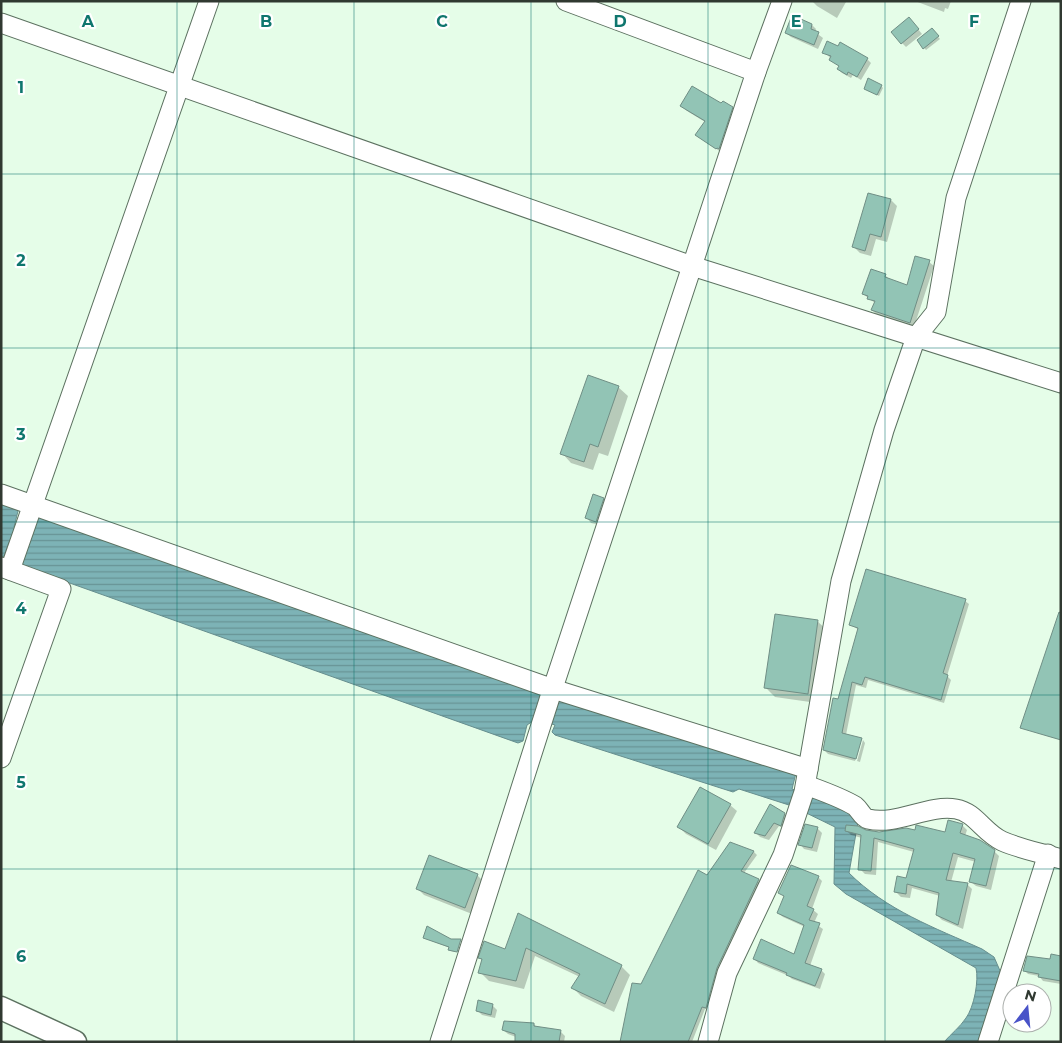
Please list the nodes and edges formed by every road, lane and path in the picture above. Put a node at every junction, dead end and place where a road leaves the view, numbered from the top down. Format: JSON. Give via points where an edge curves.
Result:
{"nodes":[{"id":1,"x":209,"y":1,"type":"edge"},
{"id":2,"x":566,"y":1,"type":"edge"},
{"id":3,"x":782,"y":1,"type":"edge"},
{"id":4,"x":1021,"y":1,"type":"edge"},
{"id":5,"x":1,"y":23,"type":"edge"},
{"id":6,"x":756,"y":72,"type":"junction"},
{"id":7,"x":180,"y":86,"type":"junction"},
{"id":8,"x":692,"y":266,"type":"junction"},
{"id":9,"x":916,"y":337,"type":"junction"},
{"id":10,"x":1061,"y":383,"type":"edge"},
{"id":11,"x":1,"y":494,"type":"edge"},
{"id":12,"x":31,"y":509,"type":"junction"},
{"id":13,"x":5,"y":568,"type":"edge"},
{"id":14,"x":552,"y":693,"type":"junction"},
{"id":15,"x":1,"y":758,"type":"edge"},
{"id":16,"x":807,"y":777,"type":"junction"},
{"id":17,"x":1054,"y":857,"type":"edge"},
{"id":18,"x":1,"y":1008,"type":"edge"},
{"id":19,"x":75,"y":1042,"type":"edge"},
{"id":20,"x":440,"y":1042,"type":"edge"},
{"id":21,"x":708,"y":1042,"type":"edge"},
{"id":22,"x":988,"y":1042,"type":"edge"}],
"edges":[{"from":1,"to":7,"type":"street"},
{"from":2,"to":6,"type":"street"},
{"from":3,"to":6,"type":"street"},
{"from":4,"to":9,"type":"street","via":[[956,198],[936,312]]},
{"from":5,"to":7,"type":"street"},
{"from":6,"to":8,"type":"street"},
{"from":7,"to":8,"type":"street"},
{"from":7,"to":12,"type":"street"},
{"from":8,"to":9,"type":"street"},
{"from":8,"to":14,"type":"street"},
{"from":9,"to":10,"type":"street"},
{"from":9,"to":16,"type":"street","via":[[884,430],[841,581]]},
{"from":11,"to":12,"type":"street"},
{"from":12,"to":13,"type":"street"},
{"from":12,"to":14,"type":"street"},
{"from":13,"to":15,"type":"street","via":[[61,589]]},
{"from":14,"to":16,"type":"street"},
{"from":14,"to":20,"type":"street"},
{"from":16,"to":17,"type":"street","via":[[850,803],[869,819],[956,809],[970,814],[1001,841]]},
{"from":16,"to":21,"type":"street","via":[[783,855],[728,974]]},
{"from":17,"to":22,"type":"street"},
{"from":18,"to":19,"type":"main road"}]}
